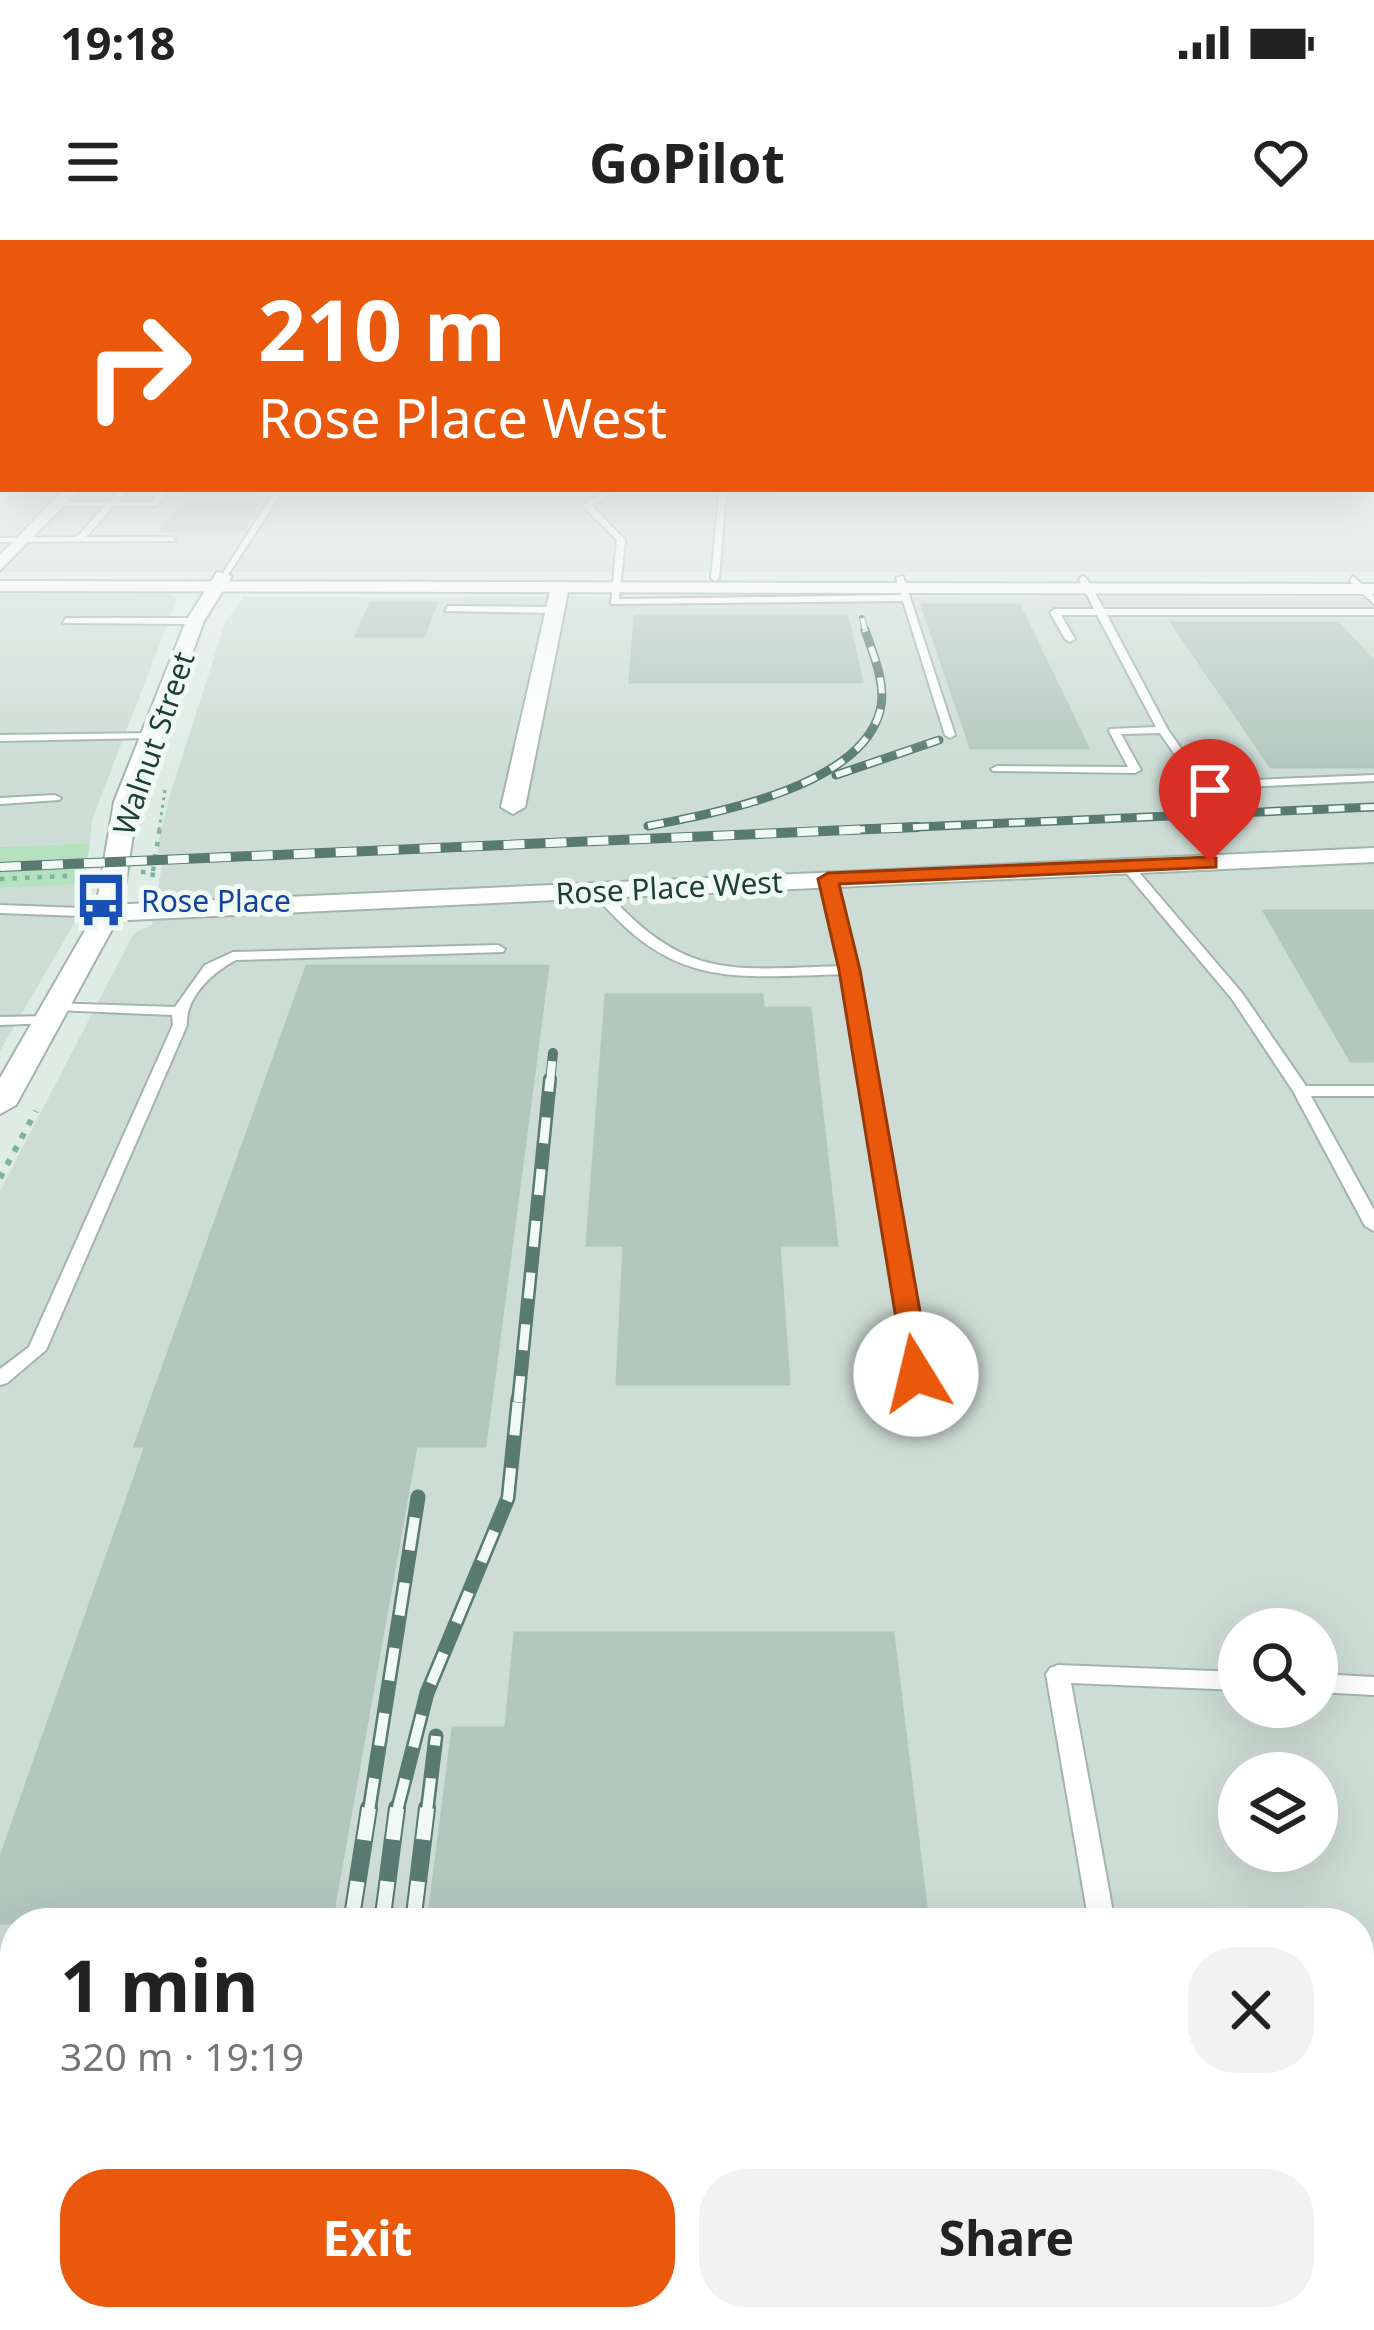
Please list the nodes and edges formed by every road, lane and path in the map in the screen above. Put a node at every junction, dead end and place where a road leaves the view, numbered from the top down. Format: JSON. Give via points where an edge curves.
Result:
{"nodes":[{"id":1,"x":225,"y":574,"type":"edge"},
{"id":2,"x":618,"y":574,"type":"edge"},
{"id":3,"x":715,"y":574,"type":"edge"},
{"id":4,"x":715,"y":578,"type":"junction"},
{"id":5,"x":0,"y":582,"type":"edge"},
{"id":6,"x":219,"y":582,"type":"junction"},
{"id":7,"x":617,"y":582,"type":"junction"},
{"id":8,"x":1086,"y":584,"type":"junction"},
{"id":9,"x":560,"y":587,"type":"junction"},
{"id":10,"x":1367,"y":587,"type":"edge"},
{"id":11,"x":903,"y":588,"type":"junction"},
{"id":12,"x":80,"y":606,"type":"dead end"},
{"id":13,"x":448,"y":609,"type":"dead end"},
{"id":14,"x":554,"y":610,"type":"junction"},
{"id":15,"x":1101,"y":612,"type":"junction"},
{"id":16,"x":1361,"y":612,"type":"junction"},
{"id":17,"x":1374,"y":612,"type":"edge"},
{"id":18,"x":195,"y":621,"type":"junction"},
{"id":19,"x":1374,"y":625,"type":"edge"},
{"id":20,"x":1070,"y":639,"type":"dead end"},
{"id":21,"x":1163,"y":730,"type":"junction"},
{"id":22,"x":152,"y":735,"type":"junction"},
{"id":23,"x":950,"y":735,"type":"dead end"},
{"id":24,"x":0,"y":738,"type":"edge"},
{"id":25,"x":997,"y":769,"type":"dead end"},
{"id":26,"x":169,"y":777,"type":"dead end"},
{"id":27,"x":1374,"y":778,"type":"edge"},
{"id":28,"x":55,"y":798,"type":"dead end"},
{"id":29,"x":0,"y":801,"type":"edge"},
{"id":30,"x":513,"y":807,"type":"dead end"},
{"id":31,"x":1374,"y":855,"type":"edge"},
{"id":32,"x":1127,"y":866,"type":"junction"},
{"id":33,"x":153,"y":872,"type":"dead end"},
{"id":34,"x":113,"y":874,"type":"junction"},
{"id":35,"x":0,"y":879,"type":"edge"},
{"id":36,"x":828,"y":879,"type":"junction"},
{"id":37,"x":597,"y":890,"type":"junction"},
{"id":38,"x":0,"y":909,"type":"edge"},
{"id":39,"x":108,"y":914,"type":"junction"},
{"id":40,"x":498,"y":949,"type":"dead end"},
{"id":41,"x":850,"y":970,"type":"junction"},
{"id":42,"x":179,"y":1011,"type":"junction"},
{"id":43,"x":52,"y":1013,"type":"junction"},
{"id":44,"x":0,"y":1021,"type":"edge"},
{"id":45,"x":11,"y":1068,"type":"edge"},
{"id":46,"x":1300,"y":1091,"type":"junction"},
{"id":47,"x":1374,"y":1091,"type":"edge"},
{"id":48,"x":0,"y":1105,"type":"edge"},
{"id":49,"x":1374,"y":1226,"type":"edge"},
{"id":50,"x":916,"y":1374,"type":"dead end"},
{"id":51,"x":0,"y":1379,"type":"edge"},
{"id":52,"x":1218,"y":1680,"type":"edge"},
{"id":53,"x":1338,"y":1685,"type":"edge"},
{"id":54,"x":1374,"y":1686,"type":"edge"},
{"id":55,"x":1099,"y":1908,"type":"edge"}],
"edges":[{"from":1,"to":6,"type":"lane"},
{"from":2,"to":7,"type":"lane"},
{"from":3,"to":4,"type":"lane"},
{"from":4,"to":7,"type":"street"},
{"from":4,"to":11,"type":"street"},
{"from":5,"to":6,"type":"street"},
{"from":6,"to":7,"type":"street"},
{"from":6,"to":9,"type":"street"},
{"from":6,"to":18,"type":"street","name":"Walnut Street"},
{"from":7,"to":9,"type":"street"},
{"from":7,"to":11,"type":"street"},
{"from":8,"to":10,"type":"street"},
{"from":8,"to":11,"type":"street"},
{"from":8,"to":15,"type":"lane"},
{"from":9,"to":14,"type":"street"},
{"from":11,"to":23,"type":"lane"},
{"from":12,"to":18,"type":"lane","via":[[66,621]]},
{"from":13,"to":14,"type":"lane"},
{"from":14,"to":30,"type":"street"},
{"from":15,"to":16,"type":"lane"},
{"from":15,"to":20,"type":"lane","via":[[1055,612]]},
{"from":15,"to":21,"type":"lane"},
{"from":16,"to":17,"type":"lane"},
{"from":16,"to":19,"type":"lane"},
{"from":18,"to":22,"type":"street","name":"Walnut Street"},
{"from":21,"to":25,"type":"lane","via":[[1114,731],[1135,770]]},
{"from":21,"to":27,"type":"lane","via":[[1202,786]]},
{"from":22,"to":24,"type":"lane"},
{"from":22,"to":34,"type":"street","name":"Walnut Street","via":[[126,802]]},
{"from":26,"to":33,"type":"path"},
{"from":28,"to":29,"type":"lane"},
{"from":31,"to":32,"type":"street","name":"Rose Place West"},
{"from":32,"to":36,"type":"street","name":"Rose Place West"},
{"from":32,"to":46,"type":"lane","via":[[1237,996]]},
{"from":34,"to":35,"type":"path"},
{"from":34,"to":39,"type":"street","name":"Walnut Street"},
{"from":36,"to":37,"type":"street","name":"Rose Place West"},
{"from":36,"to":41,"type":"lane"},
{"from":37,"to":39,"type":"street","name":"Rose Place West"},
{"from":37,"to":41,"type":"lane","via":[[680,964],[706,971]]},
{"from":38,"to":39,"type":"lane"},
{"from":39,"to":43,"type":"street","name":"Walnut Street"},
{"from":40,"to":42,"type":"lane","via":[[233,956],[211,968]]},
{"from":41,"to":50,"type":"lane"},
{"from":42,"to":43,"type":"lane"},
{"from":42,"to":51,"type":"lane","via":[[37,1349]]},
{"from":43,"to":44,"type":"lane"},
{"from":43,"to":45,"type":"street","name":"Walnut Street"},
{"from":45,"to":48,"type":"street","name":"Walnut Street"},
{"from":46,"to":47,"type":"lane"},
{"from":46,"to":49,"type":"lane"},
{"from":52,"to":55,"type":"lane","via":[[1058,1674]]},
{"from":53,"to":54,"type":"lane"}]}
